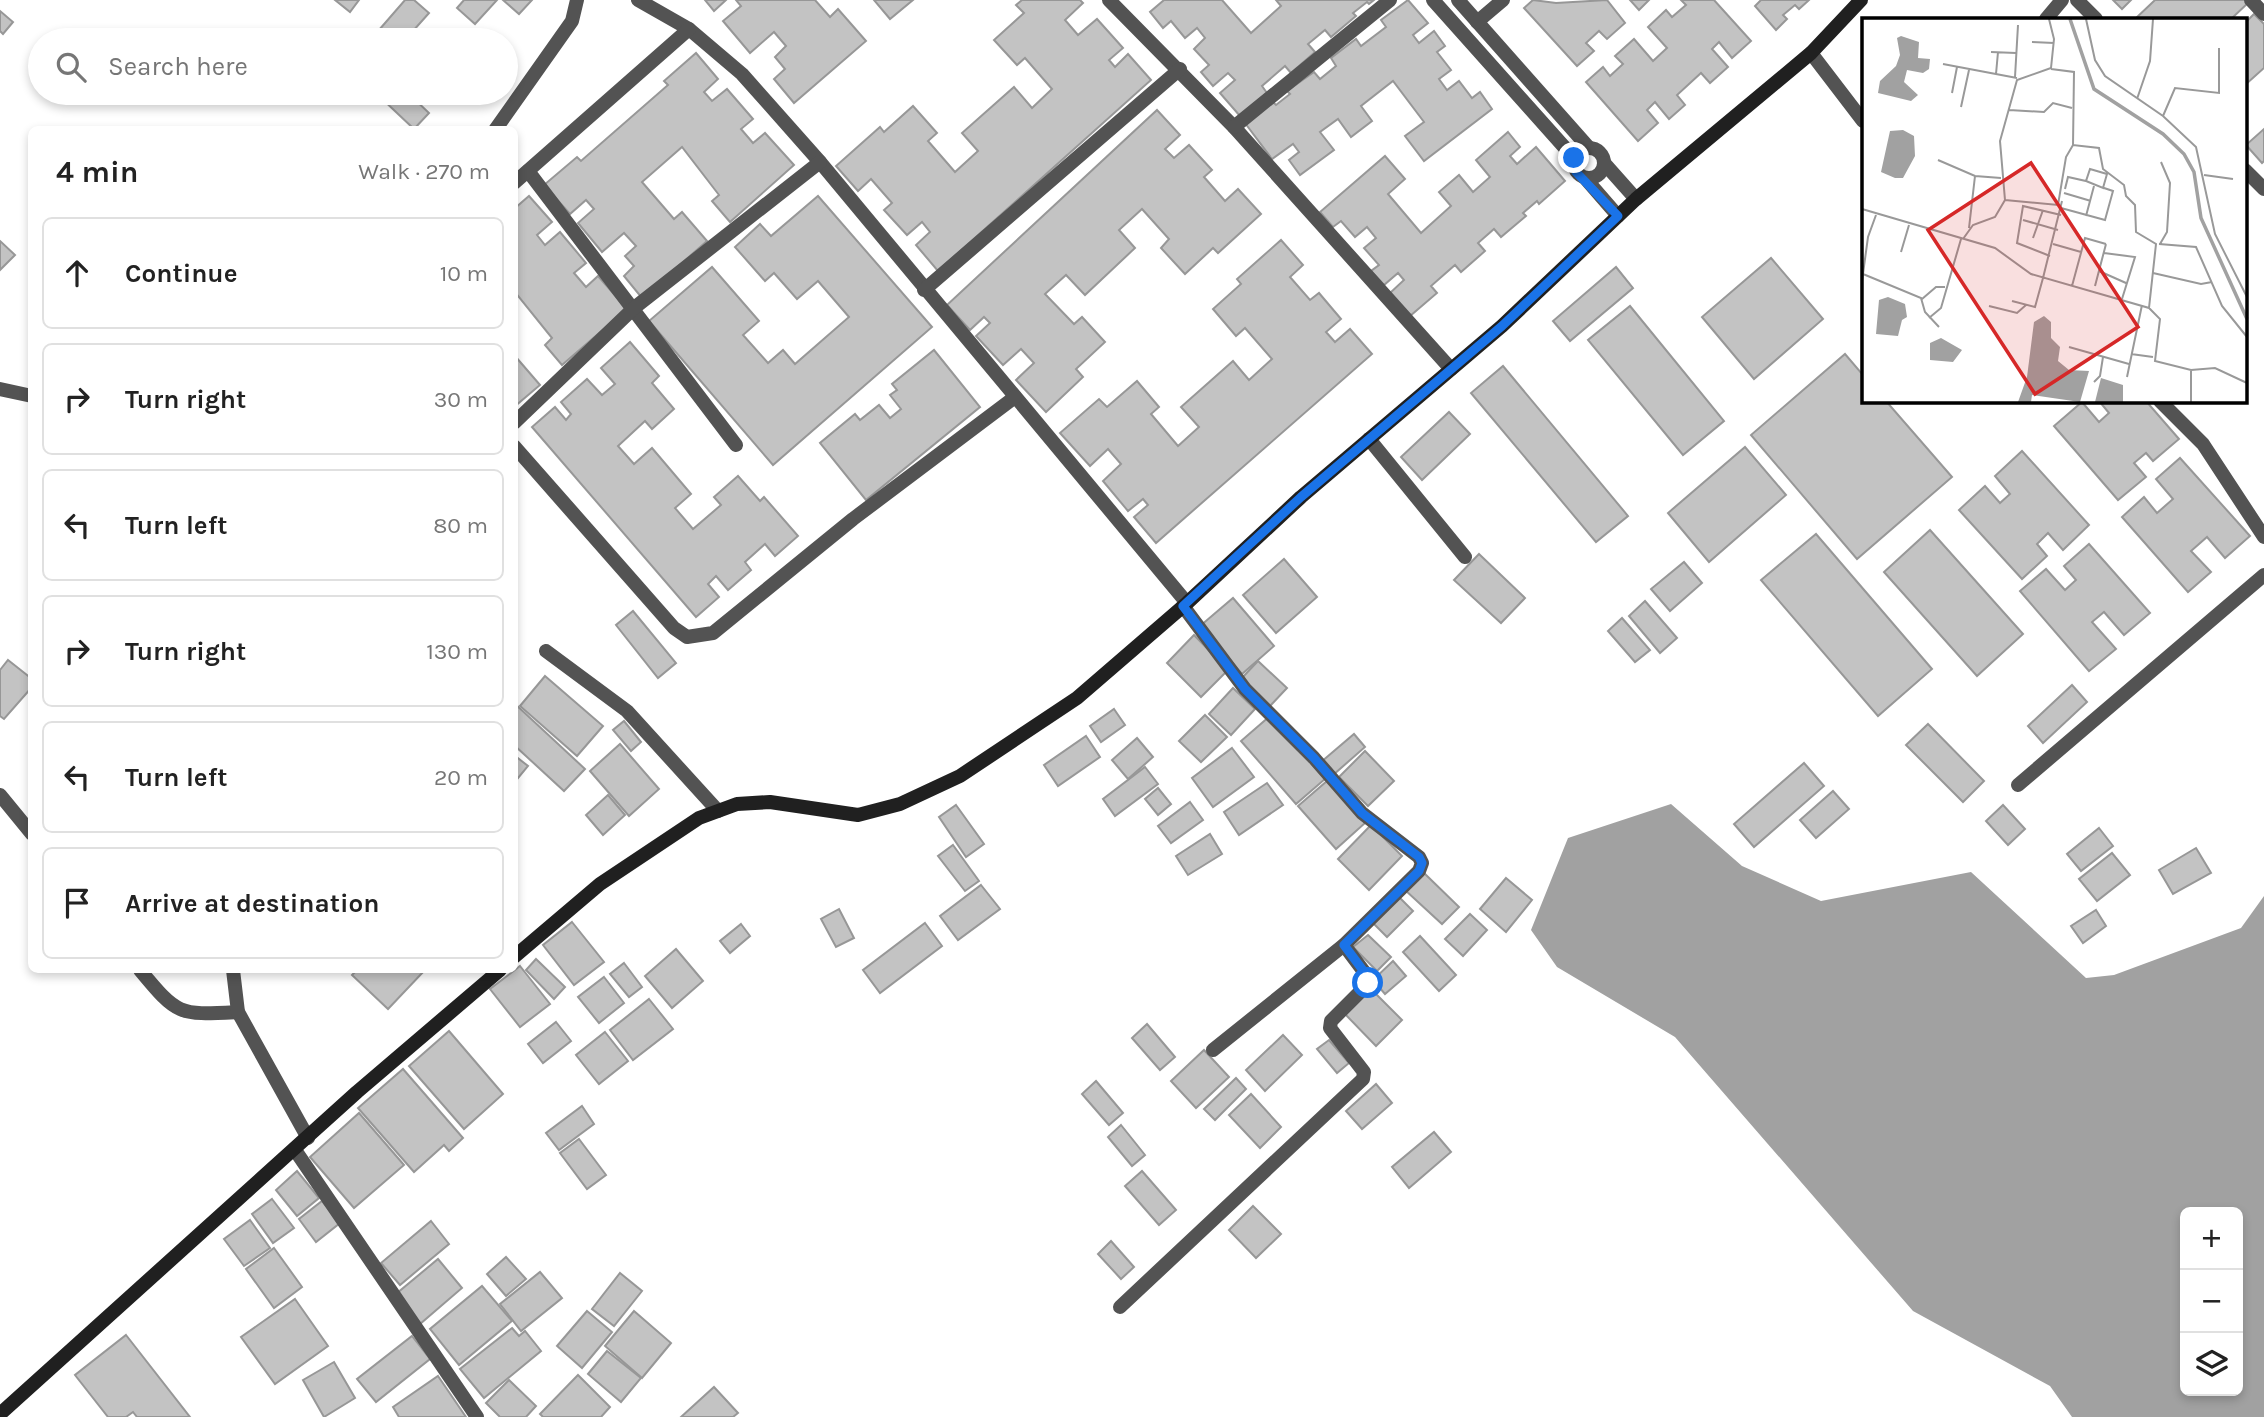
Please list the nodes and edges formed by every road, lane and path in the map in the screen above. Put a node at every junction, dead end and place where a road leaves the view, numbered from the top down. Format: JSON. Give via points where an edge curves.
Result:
{"nodes":[{"id":1,"x":577,"y":0,"type":"edge"},
{"id":2,"x":638,"y":0,"type":"edge"},
{"id":3,"x":1109,"y":0,"type":"edge"},
{"id":4,"x":1390,"y":0,"type":"edge"},
{"id":5,"x":1433,"y":0,"type":"edge"},
{"id":6,"x":1458,"y":0,"type":"edge"},
{"id":7,"x":1503,"y":0,"type":"edge"},
{"id":8,"x":1861,"y":0,"type":"edge"},
{"id":9,"x":2062,"y":0,"type":"edge"},
{"id":10,"x":2077,"y":0,"type":"edge"},
{"id":11,"x":2251,"y":0,"type":"edge"},
{"id":12,"x":2264,"y":13,"type":"edge"},
{"id":13,"x":2047,"y":18,"type":"edge"},
{"id":14,"x":2095,"y":18,"type":"edge"},
{"id":15,"x":1478,"y":22,"type":"junction"},
{"id":16,"x":689,"y":29,"type":"junction"},
{"id":17,"x":1811,"y":53,"type":"junction"},
{"id":18,"x":1180,"y":69,"type":"junction"},
{"id":19,"x":518,"y":97,"type":"edge"},
{"id":20,"x":513,"y":105,"type":"edge"},
{"id":21,"x":1862,"y":120,"type":"edge"},
{"id":22,"x":498,"y":126,"type":"edge"},
{"id":23,"x":1234,"y":127,"type":"junction"},
{"id":24,"x":1589,"y":148,"type":"junction"},
{"id":25,"x":1574,"y":158,"type":"junction"},
{"id":26,"x":820,"y":162,"type":"junction"},
{"id":27,"x":1604,"y":163,"type":"junction"},
{"id":28,"x":528,"y":171,"type":"junction"},
{"id":29,"x":2246,"y":171,"type":"edge"},
{"id":30,"x":1585,"y":178,"type":"junction"},
{"id":31,"x":518,"y":180,"type":"edge"},
{"id":32,"x":2264,"y":189,"type":"edge"},
{"id":33,"x":1636,"y":200,"type":"junction"},
{"id":34,"x":1618,"y":216,"type":"junction"},
{"id":35,"x":924,"y":290,"type":"junction"},
{"id":36,"x":634,"y":308,"type":"junction"},
{"id":37,"x":1451,"y":369,"type":"junction"},
{"id":38,"x":0,"y":389,"type":"edge"},
{"id":39,"x":28,"y":395,"type":"edge"},
{"id":40,"x":1015,"y":397,"type":"junction"},
{"id":41,"x":2161,"y":402,"type":"edge"},
{"id":42,"x":518,"y":419,"type":"edge"},
{"id":43,"x":1369,"y":439,"type":"junction"},
{"id":44,"x":736,"y":445,"type":"dead end"},
{"id":45,"x":518,"y":451,"type":"edge"},
{"id":46,"x":2264,"y":537,"type":"edge"},
{"id":47,"x":1465,"y":557,"type":"dead end"},
{"id":48,"x":2264,"y":575,"type":"edge"},
{"id":49,"x":1185,"y":604,"type":"junction"},
{"id":50,"x":546,"y":651,"type":"dead end"},
{"id":51,"x":2018,"y":785,"type":"dead end"},
{"id":52,"x":0,"y":795,"type":"edge"},
{"id":53,"x":718,"y":811,"type":"junction"},
{"id":54,"x":28,"y":829,"type":"edge"},
{"id":55,"x":1344,"y":945,"type":"junction"},
{"id":56,"x":518,"y":954,"type":"edge"},
{"id":57,"x":143,"y":973,"type":"edge"},
{"id":58,"x":233,"y":973,"type":"edge"},
{"id":59,"x":496,"y":973,"type":"edge"},
{"id":60,"x":238,"y":1012,"type":"junction"},
{"id":61,"x":1213,"y":1050,"type":"dead end"},
{"id":62,"x":308,"y":1138,"type":"junction"},
{"id":63,"x":295,"y":1150,"type":"junction"},
{"id":64,"x":1120,"y":1307,"type":"dead end"},
{"id":65,"x":0,"y":1414,"type":"edge"},
{"id":66,"x":477,"y":1417,"type":"edge"}],
"edges":[{"from":1,"to":19,"type":"street","via":[[572,21]]},
{"from":2,"to":16,"type":"street"},
{"from":3,"to":18,"type":"street"},
{"from":4,"to":23,"type":"street"},
{"from":5,"to":25,"type":"street"},
{"from":6,"to":15,"type":"street"},
{"from":7,"to":15,"type":"street"},
{"from":8,"to":17,"type":"street"},
{"from":9,"to":13,"type":"street"},
{"from":10,"to":14,"type":"street"},
{"from":11,"to":12,"type":"street"},
{"from":15,"to":24,"type":"street"},
{"from":16,"to":26,"type":"street","via":[[741,74]]},
{"from":16,"to":28,"type":"street"},
{"from":17,"to":21,"type":"street"},
{"from":17,"to":33,"type":"street"},
{"from":18,"to":23,"type":"street"},
{"from":18,"to":35,"type":"street"},
{"from":20,"to":22,"type":"street"},
{"from":23,"to":37,"type":"street"},
{"from":24,"to":25,"type":"street"},
{"from":24,"to":27,"type":"street","via":[[1598,151]]},
{"from":25,"to":30,"type":"street","via":[[1576,172]]},
{"from":26,"to":35,"type":"street"},
{"from":26,"to":36,"type":"street"},
{"from":27,"to":30,"type":"street","via":[[1600,174]]},
{"from":27,"to":33,"type":"street"},
{"from":28,"to":31,"type":"street"},
{"from":28,"to":36,"type":"street"},
{"from":29,"to":32,"type":"street"},
{"from":30,"to":34,"type":"street"},
{"from":33,"to":34,"type":"street"},
{"from":34,"to":37,"type":"street"},
{"from":35,"to":40,"type":"street"},
{"from":36,"to":42,"type":"street"},
{"from":36,"to":44,"type":"street"},
{"from":37,"to":43,"type":"street"},
{"from":38,"to":39,"type":"street"},
{"from":40,"to":45,"type":"street","via":[[713,632],[687,637],[674,628]]},
{"from":40,"to":49,"type":"street"},
{"from":41,"to":46,"type":"street","via":[[2203,444]]},
{"from":43,"to":47,"type":"street"},
{"from":43,"to":49,"type":"street"},
{"from":48,"to":51,"type":"street"},
{"from":49,"to":53,"type":"street","via":[[1077,698],[960,776],[900,804],[858,815],[770,802],[737,804]]},
{"from":49,"to":55,"type":"street","via":[[1245,689],[1362,813],[1422,863]]},
{"from":50,"to":53,"type":"street","via":[[627,710]]},
{"from":52,"to":54,"type":"street"},
{"from":53,"to":56,"type":"street","via":[[699,818],[600,884]]},
{"from":55,"to":61,"type":"street"},
{"from":55,"to":64,"type":"street","via":[[1368,983],[1331,1021],[1330,1028],[1364,1072],[1363,1079]]},
{"from":57,"to":60,"type":"street","via":[[174,1008],[189,1014]]},
{"from":58,"to":60,"type":"street"},
{"from":59,"to":62,"type":"street"},
{"from":60,"to":62,"type":"street"},
{"from":62,"to":63,"type":"street"},
{"from":63,"to":65,"type":"street"},
{"from":63,"to":66,"type":"street"}]}
